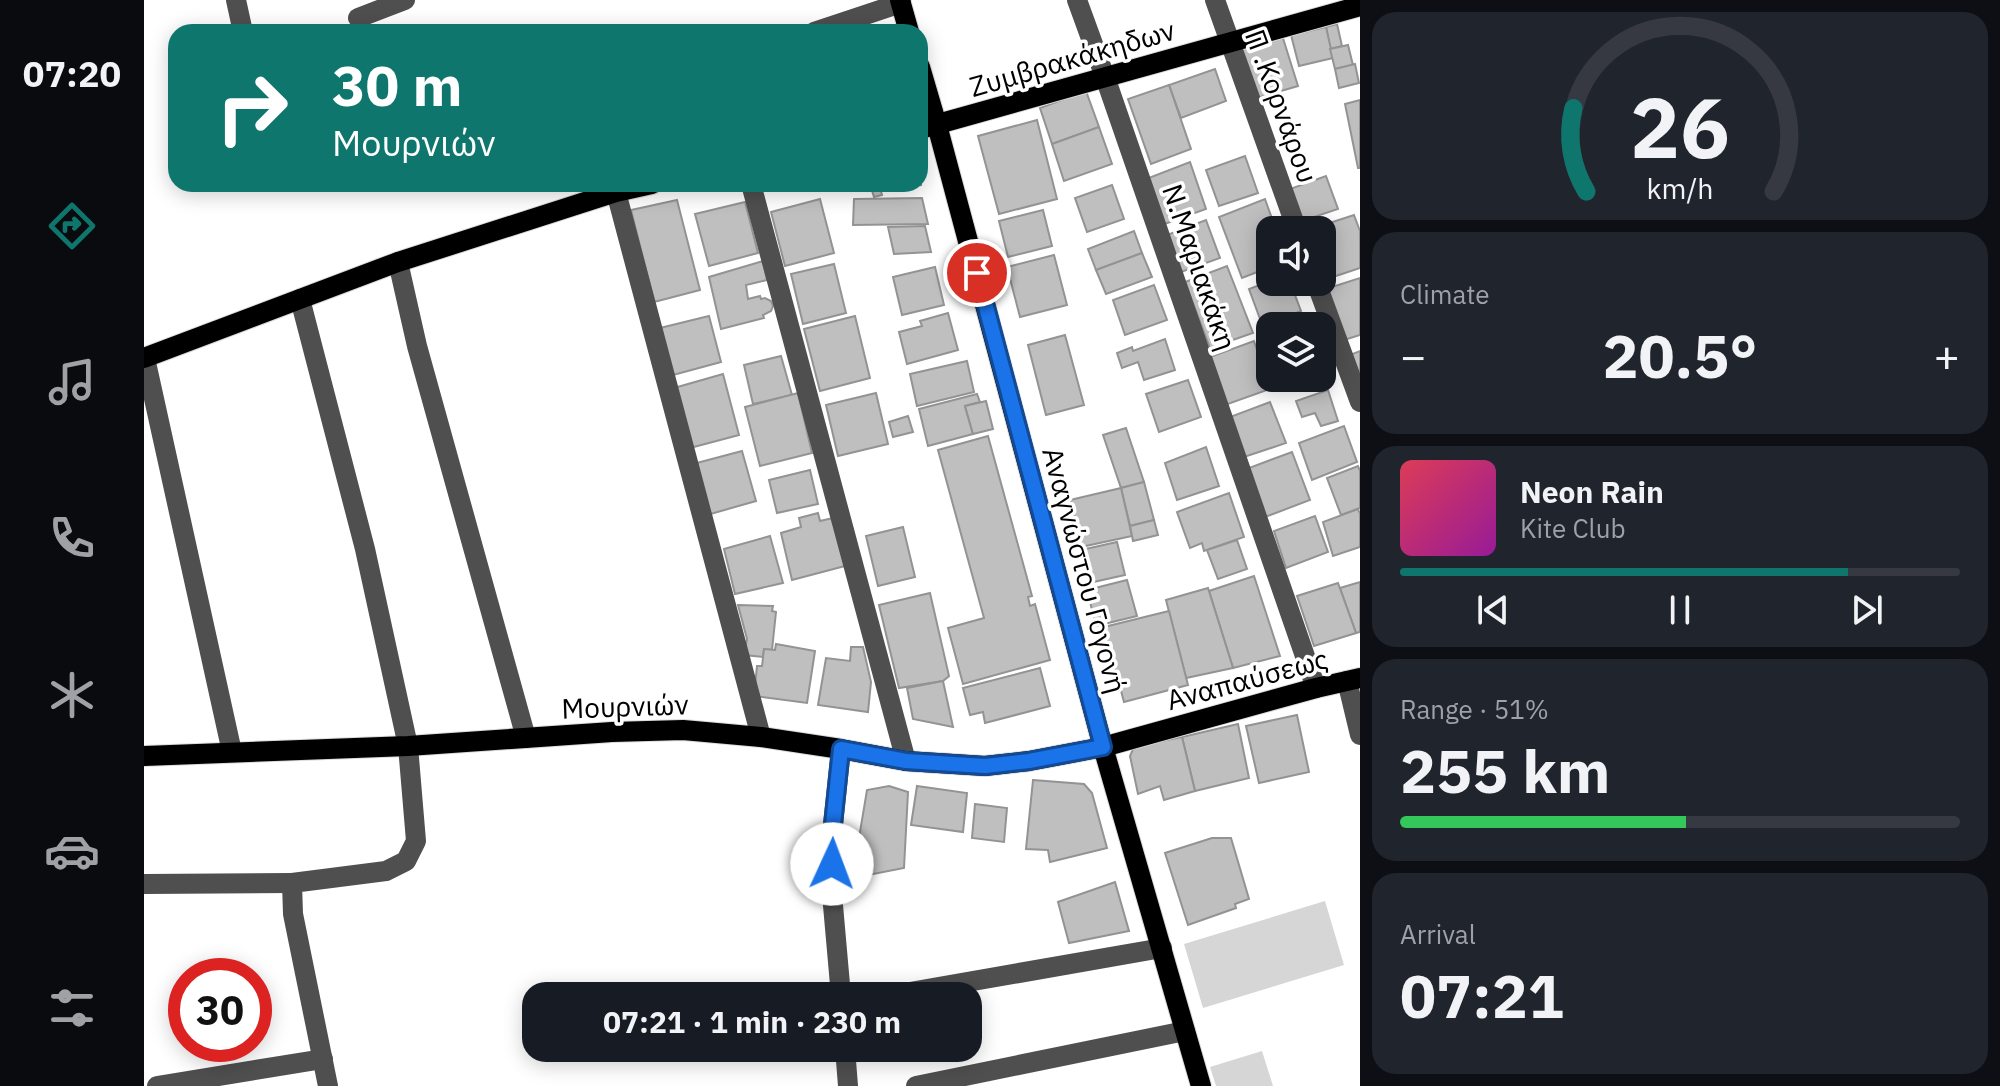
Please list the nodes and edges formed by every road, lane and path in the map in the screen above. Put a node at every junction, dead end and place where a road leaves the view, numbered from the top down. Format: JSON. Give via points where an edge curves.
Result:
{"nodes":[{"id":1,"x":236,"y":0,"type":"edge"},
{"id":2,"x":405,"y":0,"type":"edge"},
{"id":3,"x":1077,"y":0,"type":"edge"},
{"id":4,"x":1215,"y":0,"type":"edge"},
{"id":5,"x":900,"y":2,"type":"edge"},
{"id":6,"x":1360,"y":6,"type":"edge"},
{"id":7,"x":358,"y":18,"type":"dead end"},
{"id":8,"x":241,"y":24,"type":"edge"},
{"id":9,"x":837,"y":24,"type":"edge"},
{"id":10,"x":907,"y":24,"type":"edge"},
{"id":11,"x":1229,"y":42,"type":"junction"},
{"id":12,"x":1105,"y":77,"type":"junction"},
{"id":13,"x":929,"y":127,"type":"edge"},
{"id":14,"x":616,"y":192,"type":"joint"},
{"id":15,"x":753,"y":192,"type":"edge"},
{"id":16,"x":1292,"y":216,"type":"edge"},
{"id":17,"x":398,"y":262,"type":"junction"},
{"id":18,"x":1321,"y":296,"type":"edge"},
{"id":19,"x":300,"y":299,"type":"junction"},
{"id":20,"x":144,"y":358,"type":"edge"},
{"id":21,"x":1360,"y":402,"type":"edge"},
{"id":22,"x":1354,"y":680,"type":"edge"},
{"id":23,"x":1316,"y":688,"type":"junction"},
{"id":24,"x":1360,"y":735,"type":"edge"},
{"id":25,"x":761,"y":737,"type":"junction"},
{"id":26,"x":526,"y":738,"type":"junction"},
{"id":27,"x":408,"y":746,"type":"junction"},
{"id":28,"x":1103,"y":747,"type":"junction"},
{"id":29,"x":841,"y":749,"type":"junction"},
{"id":30,"x":232,"y":752,"type":"junction"},
{"id":31,"x":144,"y":756,"type":"edge"},
{"id":32,"x":906,"y":761,"type":"junction"},
{"id":33,"x":292,"y":883,"type":"junction"},
{"id":34,"x":144,"y":884,"type":"edge"},
{"id":35,"x":1162,"y":948,"type":"junction"},
{"id":36,"x":840,"y":982,"type":"edge"},
{"id":37,"x":967,"y":982,"type":"edge"},
{"id":38,"x":1185,"y":1031,"type":"junction"},
{"id":39,"x":323,"y":1059,"type":"junction"},
{"id":40,"x":846,"y":1062,"type":"edge"},
{"id":41,"x":157,"y":1086,"type":"edge"},
{"id":42,"x":328,"y":1086,"type":"edge"},
{"id":43,"x":848,"y":1086,"type":"edge"},
{"id":44,"x":916,"y":1086,"type":"edge"},
{"id":45,"x":1201,"y":1086,"type":"edge"}],
"edges":[{"from":1,"to":8,"type":"street"},
{"from":2,"to":7,"type":"street"},
{"from":3,"to":12,"type":"street","name":"Ν.Μαριακάκη"},
{"from":4,"to":11,"type":"street","name":"Π .Κορνάρου"},
{"from":5,"to":9,"type":"street"},
{"from":5,"to":10,"type":"main road"},
{"from":6,"to":11,"type":"main road","name":"Ζυμβρακάκηδων"},
{"from":11,"to":12,"type":"main road","name":"Ζυμβρακάκηδων"},
{"from":11,"to":16,"type":"street","name":"Π .Κορνάρου"},
{"from":12,"to":13,"type":"main road","name":"Ζυμβρακάκηδων"},
{"from":12,"to":23,"type":"street","name":"Ν.Μαριακάκη"},
{"from":13,"to":28,"type":"main road","name":"Αναγνώστου Γογονή"},
{"from":14,"to":17,"type":"main road"},
{"from":14,"to":25,"type":"street"},
{"from":15,"to":32,"type":"street"},
{"from":17,"to":19,"type":"main road"},
{"from":17,"to":26,"type":"street"},
{"from":18,"to":21,"type":"street"},
{"from":19,"to":20,"type":"main road"},
{"from":19,"to":27,"type":"street","via":[[365,549]]},
{"from":20,"to":30,"type":"street"},
{"from":22,"to":23,"type":"main road","name":"Αναπαύσεως"},
{"from":22,"to":24,"type":"street"},
{"from":23,"to":28,"type":"main road","name":"Αναπαύσεως"},
{"from":25,"to":26,"type":"main road","name":"Μουρνιών","via":[[683,730]]},
{"from":25,"to":29,"type":"main road","name":"Μουρνιών"},
{"from":26,"to":27,"type":"main road","name":"Μουρνιών"},
{"from":27,"to":30,"type":"main road","name":"Μουρνιών"},
{"from":27,"to":33,"type":"street","via":[[416,841],[406,861],[386,871]]},
{"from":28,"to":32,"type":"main road","name":"Μουρνιών","via":[[985,766]]},
{"from":28,"to":35,"type":"main road","name":"Αναγνώστου Γογονή"},
{"from":29,"to":32,"type":"main road","name":"Μουρνιών"},
{"from":29,"to":36,"type":"street","via":[[832,834]]},
{"from":30,"to":31,"type":"main road","name":"Μουρνιών"},
{"from":33,"to":34,"type":"street"},
{"from":33,"to":39,"type":"street","via":[[293,914]]},
{"from":35,"to":37,"type":"street"},
{"from":35,"to":38,"type":"main road","name":"Αναγνώστου Γογονή"},
{"from":38,"to":44,"type":"street"},
{"from":38,"to":45,"type":"main road","name":"Αναγνώστου Γογονή"},
{"from":39,"to":41,"type":"street"},
{"from":39,"to":42,"type":"street"},
{"from":40,"to":43,"type":"street"}]}
